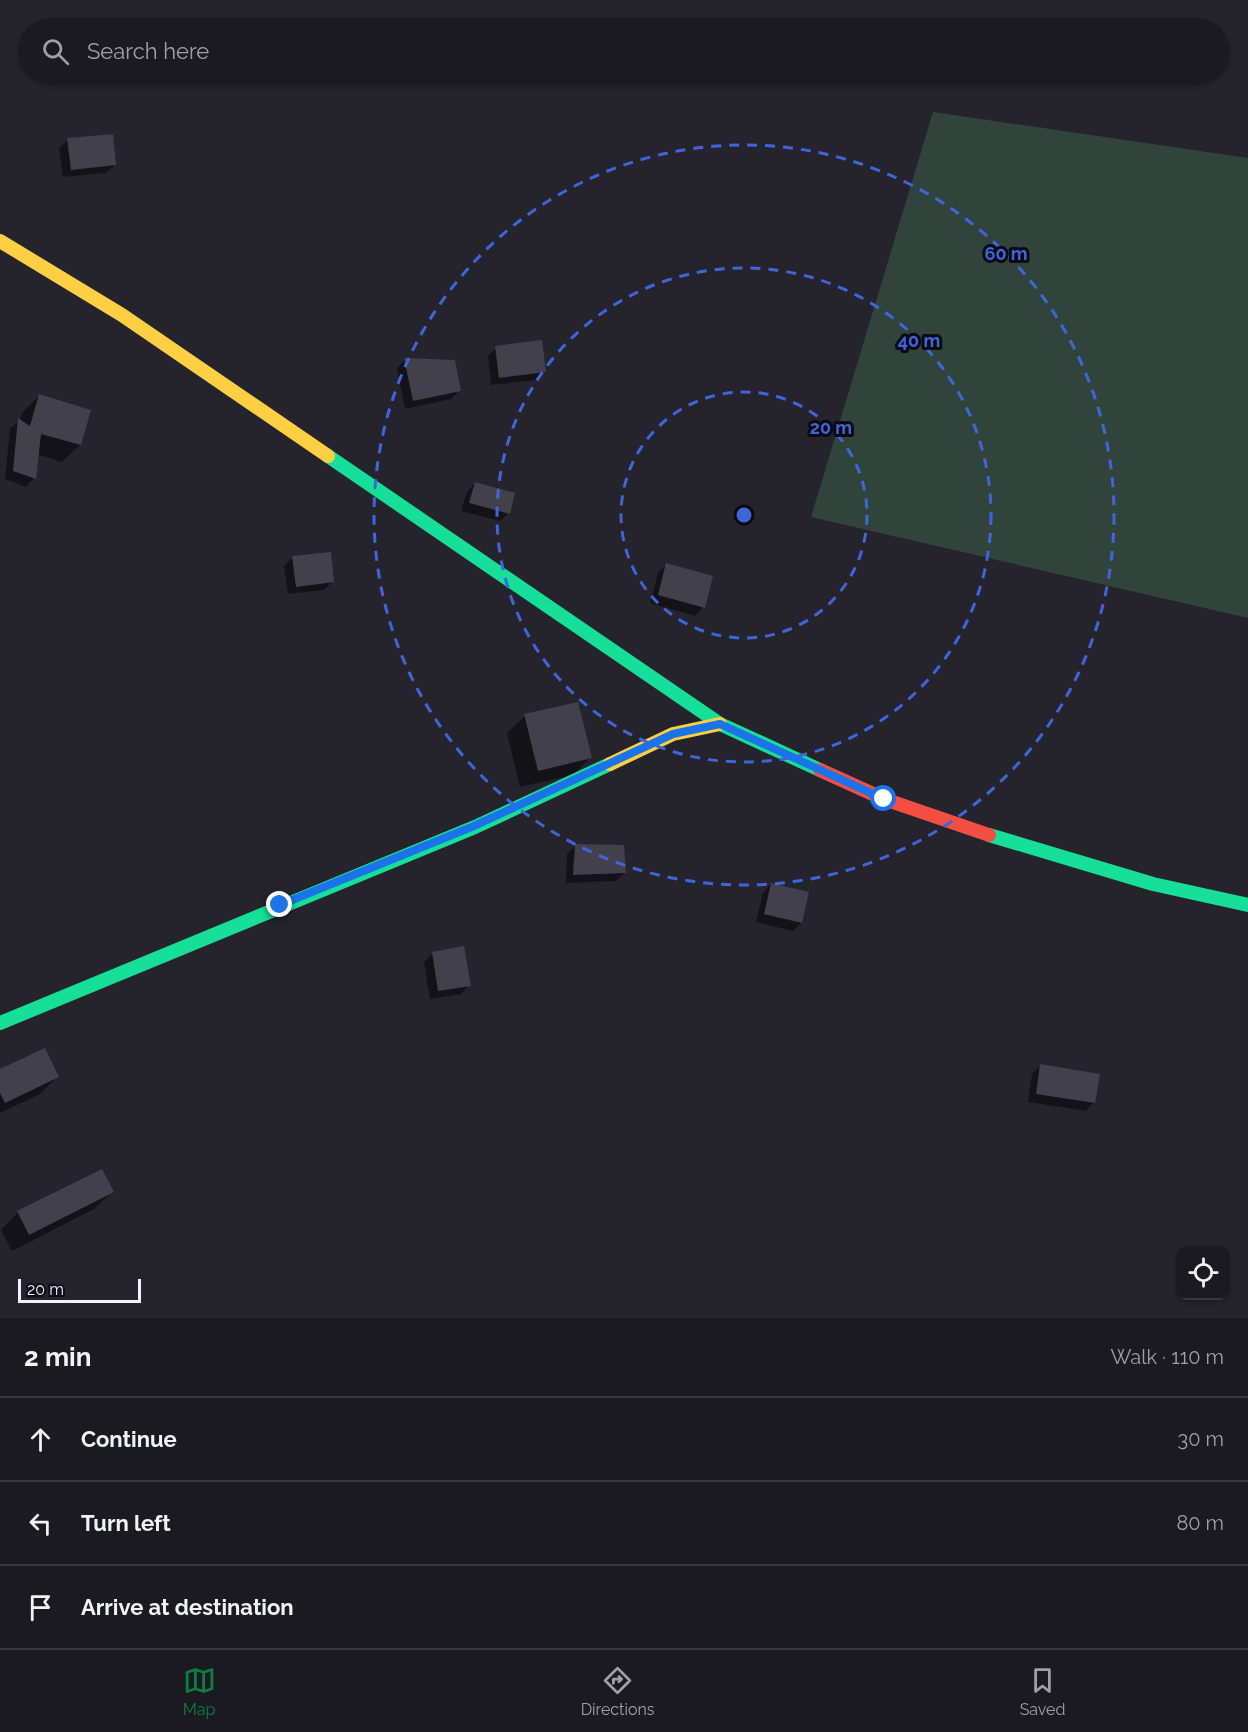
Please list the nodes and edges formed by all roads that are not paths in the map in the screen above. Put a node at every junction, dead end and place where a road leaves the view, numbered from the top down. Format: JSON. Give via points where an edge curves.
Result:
{"nodes":[{"id":1,"x":0,"y":242,"type":"edge"},
{"id":2,"x":720,"y":724,"type":"junction"},
{"id":3,"x":1248,"y":905,"type":"edge"},
{"id":4,"x":0,"y":1023,"type":"edge"}],
"edges":[{"from":1,"to":2,"type":"street","via":[[122,315]]},
{"from":2,"to":3,"type":"street","via":[[884,799],[1024,848],[1154,885]]},
{"from":2,"to":4,"type":"street","via":[[673,734],[474,826]]}]}
